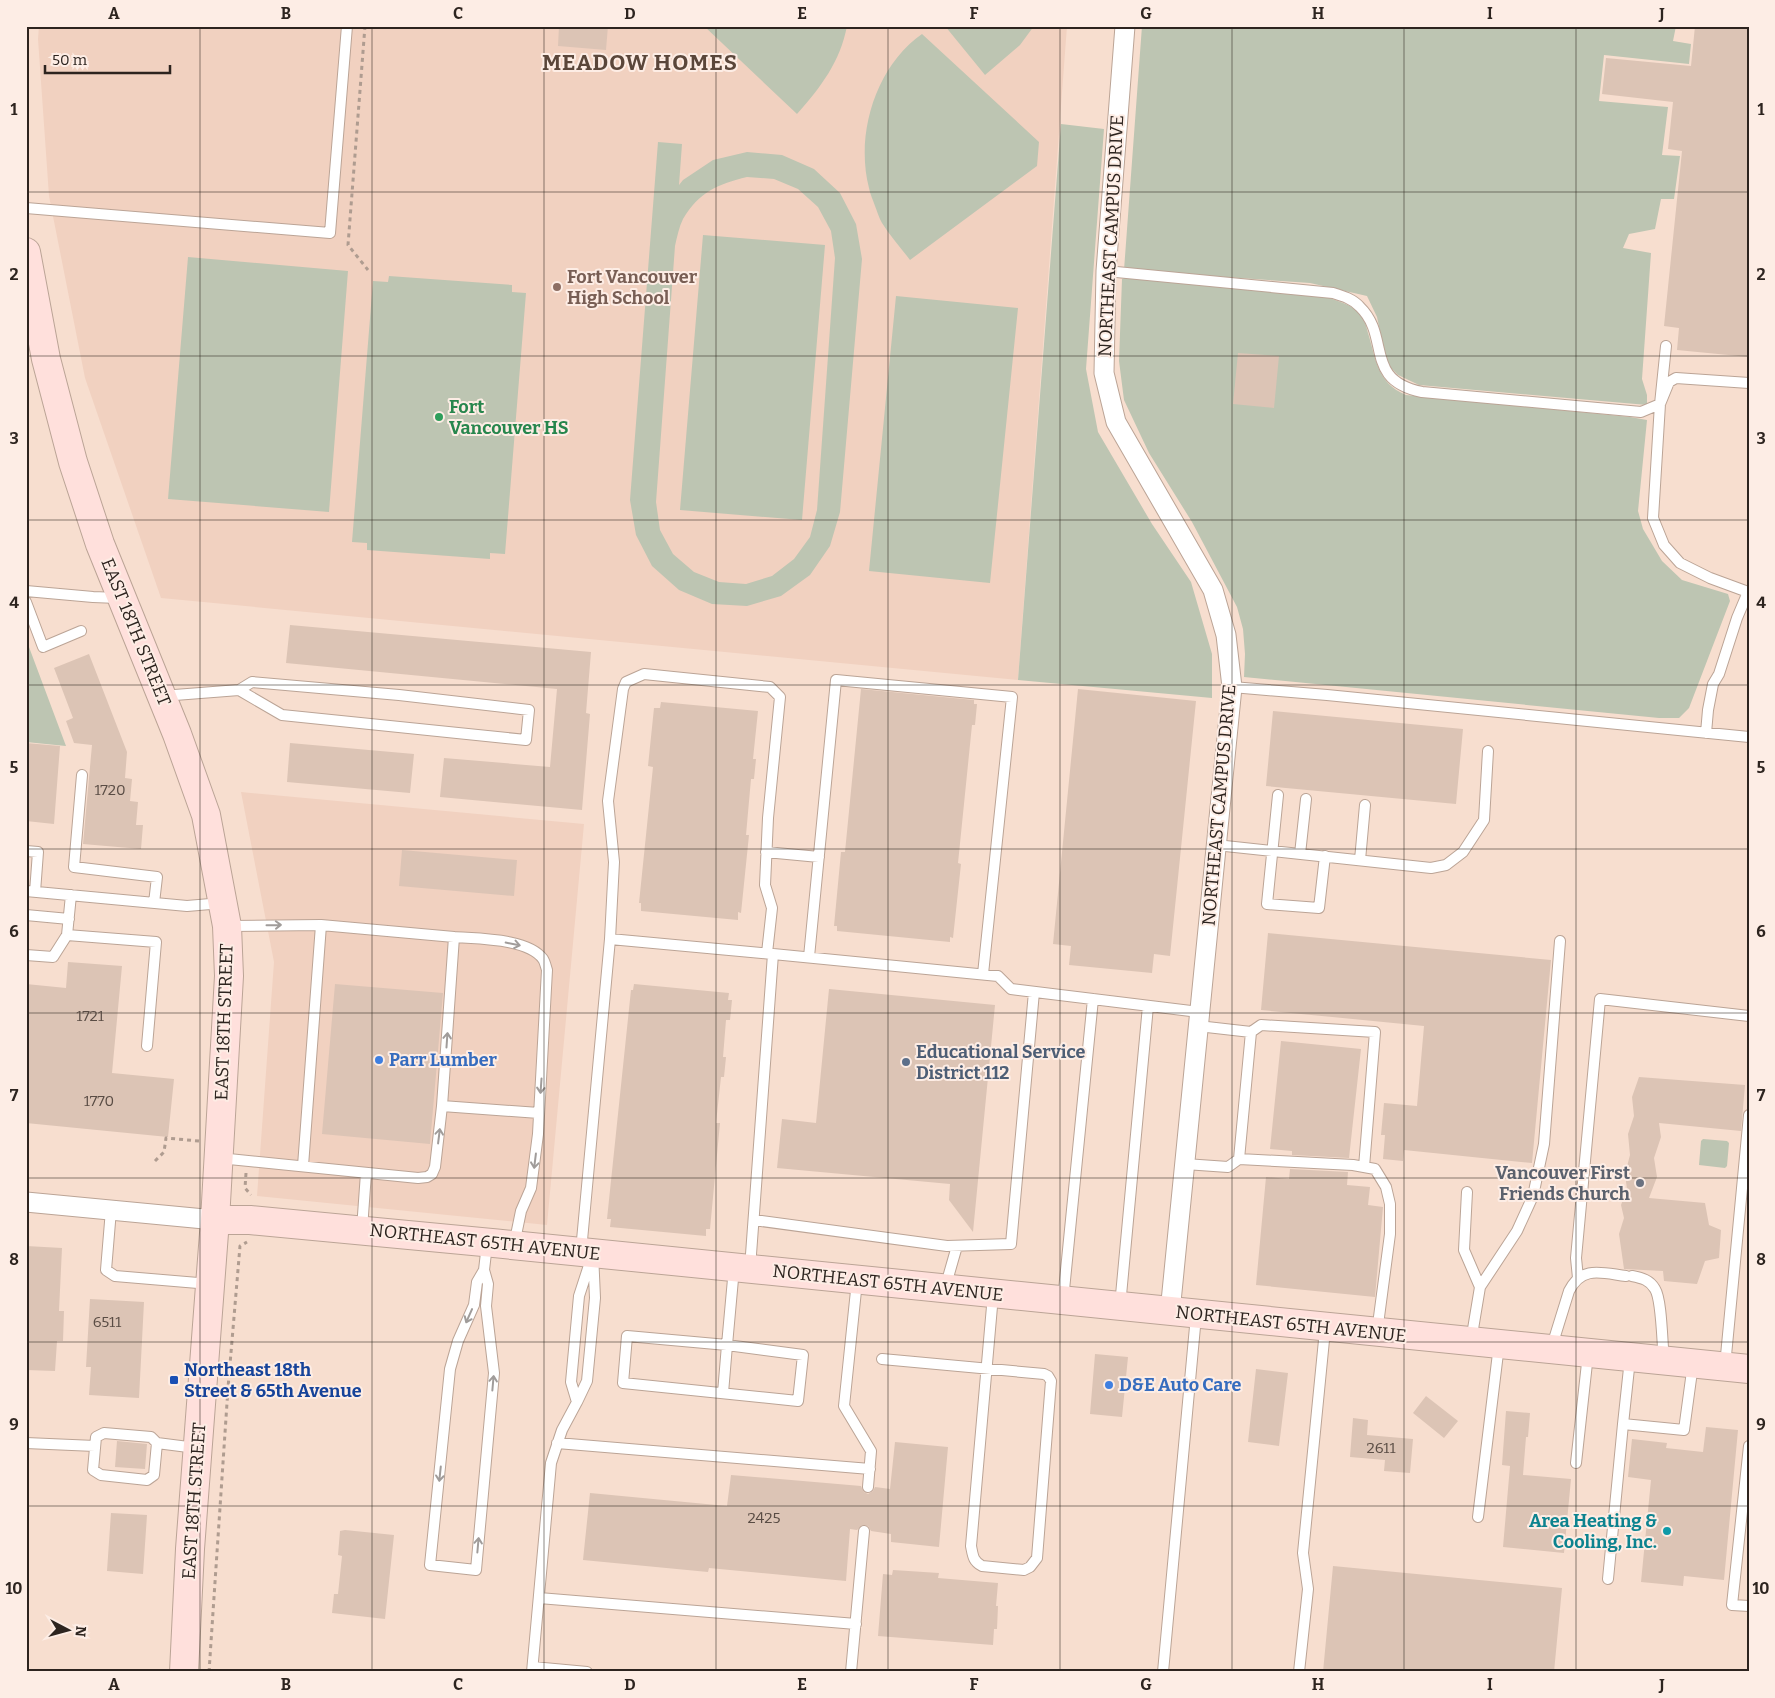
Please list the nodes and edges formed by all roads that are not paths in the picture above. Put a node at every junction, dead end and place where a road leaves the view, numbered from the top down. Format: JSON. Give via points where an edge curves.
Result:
{"nodes":[{"id":1,"x":347,"y":26,"type":"edge"},
{"id":2,"x":1125,"y":26,"type":"edge"},
{"id":3,"x":26,"y":208,"type":"edge"},
{"id":4,"x":26,"y":252,"type":"edge"},
{"id":5,"x":1106,"y":272,"type":"junction"},
{"id":6,"x":1666,"y":346,"type":"dead end"},
{"id":7,"x":1749,"y":383,"type":"edge"},
{"id":8,"x":1660,"y":404,"type":"junction"},
{"id":9,"x":26,"y":591,"type":"edge"},
{"id":10,"x":1748,"y":592,"type":"edge"},
{"id":11,"x":122,"y":598,"type":"junction"},
{"id":12,"x":26,"y":602,"type":"edge"},
{"id":13,"x":81,"y":631,"type":"dead end"},
{"id":14,"x":1232,"y":687,"type":"junction"},
{"id":15,"x":240,"y":690,"type":"junction"},
{"id":16,"x":161,"y":696,"type":"junction"},
{"id":17,"x":1706,"y":733,"type":"junction"},
{"id":18,"x":1749,"y":737,"type":"edge"},
{"id":19,"x":1488,"y":752,"type":"dead end"},
{"id":20,"x":82,"y":775,"type":"dead end"},
{"id":21,"x":1278,"y":795,"type":"dead end"},
{"id":22,"x":1306,"y":799,"type":"dead end"},
{"id":23,"x":1365,"y":805,"type":"dead end"},
{"id":24,"x":1216,"y":845,"type":"junction"},
{"id":25,"x":26,"y":851,"type":"edge"},
{"id":26,"x":1272,"y":851,"type":"junction"},
{"id":27,"x":766,"y":852,"type":"junction"},
{"id":28,"x":1300,"y":854,"type":"junction"},
{"id":29,"x":1324,"y":856,"type":"junction"},
{"id":30,"x":819,"y":857,"type":"junction"},
{"id":31,"x":1360,"y":860,"type":"junction"},
{"id":32,"x":31,"y":892,"type":"edge"},
{"id":33,"x":71,"y":895,"type":"junction"},
{"id":34,"x":154,"y":903,"type":"junction"},
{"id":35,"x":26,"y":915,"type":"edge"},
{"id":36,"x":225,"y":915,"type":"junction"},
{"id":37,"x":69,"y":919,"type":"junction"},
{"id":38,"x":321,"y":925,"type":"junction"},
{"id":39,"x":67,"y":935,"type":"junction"},
{"id":40,"x":454,"y":936,"type":"junction"},
{"id":41,"x":610,"y":939,"type":"junction"},
{"id":42,"x":1560,"y":941,"type":"dead end"},
{"id":43,"x":770,"y":953,"type":"junction"},
{"id":44,"x":26,"y":955,"type":"edge"},
{"id":45,"x":809,"y":957,"type":"junction"},
{"id":46,"x":983,"y":974,"type":"junction"},
{"id":47,"x":1034,"y":992,"type":"junction"},
{"id":48,"x":1093,"y":999,"type":"junction"},
{"id":49,"x":1148,"y":1006,"type":"junction"},
{"id":50,"x":1749,"y":1016,"type":"edge"},
{"id":51,"x":1199,"y":1019,"type":"junction"},
{"id":52,"x":1251,"y":1032,"type":"junction"},
{"id":53,"x":147,"y":1046,"type":"dead end"},
{"id":54,"x":442,"y":1106,"type":"junction"},
{"id":55,"x":539,"y":1113,"type":"junction"},
{"id":56,"x":1749,"y":1115,"type":"edge"},
{"id":57,"x":219,"y":1150,"type":"junction"},
{"id":58,"x":1239,"y":1159,"type":"junction"},
{"id":59,"x":1185,"y":1164,"type":"junction"},
{"id":60,"x":303,"y":1166,"type":"junction"},
{"id":61,"x":1364,"y":1167,"type":"junction"},
{"id":62,"x":366,"y":1173,"type":"junction"},
{"id":63,"x":1467,"y":1192,"type":"dead end"},
{"id":64,"x":26,"y":1202,"type":"edge"},
{"id":65,"x":111,"y":1210,"type":"junction"},
{"id":66,"x":214,"y":1220,"type":"junction"},
{"id":67,"x":754,"y":1220,"type":"junction"},
{"id":68,"x":362,"y":1230,"type":"junction"},
{"id":69,"x":487,"y":1242,"type":"junction"},
{"id":70,"x":514,"y":1245,"type":"junction"},
{"id":71,"x":957,"y":1246,"type":"junction"},
{"id":72,"x":587,"y":1252,"type":"junction"},
{"id":73,"x":742,"y":1268,"type":"junction"},
{"id":74,"x":484,"y":1270,"type":"junction"},
{"id":75,"x":1578,"y":1278,"type":"junction"},
{"id":76,"x":857,"y":1280,"type":"junction"},
{"id":77,"x":210,"y":1284,"type":"junction"},
{"id":78,"x":1480,"y":1287,"type":"junction"},
{"id":79,"x":945,"y":1289,"type":"junction"},
{"id":80,"x":993,"y":1294,"type":"junction"},
{"id":81,"x":1063,"y":1301,"type":"junction"},
{"id":82,"x":1120,"y":1307,"type":"junction"},
{"id":83,"x":1170,"y":1312,"type":"junction"},
{"id":84,"x":1196,"y":1315,"type":"junction"},
{"id":85,"x":1325,"y":1328,"type":"junction"},
{"id":86,"x":1377,"y":1333,"type":"junction"},
{"id":87,"x":1470,"y":1342,"type":"junction"},
{"id":88,"x":1500,"y":1344,"type":"junction"},
{"id":89,"x":727,"y":1346,"type":"junction"},
{"id":90,"x":1550,"y":1350,"type":"junction"},
{"id":91,"x":1588,"y":1353,"type":"junction"},
{"id":92,"x":1630,"y":1357,"type":"junction"},
{"id":93,"x":882,"y":1359,"type":"dead end"},
{"id":94,"x":1664,"y":1361,"type":"junction"},
{"id":95,"x":1693,"y":1364,"type":"junction"},
{"id":96,"x":1737,"y":1368,"type":"edge"},
{"id":97,"x":986,"y":1369,"type":"junction"},
{"id":98,"x":723,"y":1393,"type":"junction"},
{"id":99,"x":578,"y":1402,"type":"junction"},
{"id":100,"x":1623,"y":1424,"type":"junction"},
{"id":101,"x":26,"y":1442,"type":"edge"},
{"id":102,"x":157,"y":1443,"type":"junction"},
{"id":103,"x":558,"y":1443,"type":"junction"},
{"id":104,"x":95,"y":1446,"type":"junction"},
{"id":105,"x":1749,"y":1446,"type":"edge"},
{"id":106,"x":197,"y":1448,"type":"junction"},
{"id":107,"x":1576,"y":1463,"type":"dead end"},
{"id":108,"x":870,"y":1469,"type":"junction"},
{"id":109,"x":868,"y":1487,"type":"dead end"},
{"id":110,"x":1478,"y":1517,"type":"dead end"},
{"id":111,"x":864,"y":1531,"type":"dead end"},
{"id":112,"x":1608,"y":1579,"type":"dead end"},
{"id":113,"x":539,"y":1598,"type":"junction"},
{"id":114,"x":1749,"y":1606,"type":"edge"},
{"id":115,"x":856,"y":1624,"type":"junction"},
{"id":116,"x":533,"y":1669,"type":"edge"},
{"id":117,"x":184,"y":1672,"type":"edge"},
{"id":118,"x":587,"y":1672,"type":"edge"},
{"id":119,"x":851,"y":1672,"type":"edge"},
{"id":120,"x":1163,"y":1672,"type":"edge"},
{"id":121,"x":1299,"y":1672,"type":"edge"}],
"edges":[{"from":1,"to":3,"type":"lane","via":[[330,233]]},
{"from":2,"to":5,"type":"street","name":"NORTHEAST CAMPUS DRIVE"},
{"from":4,"to":11,"type":"street","name":"EAST 18TH STREET","via":[[56,402],[100,544]]},
{"from":5,"to":8,"type":"lane","via":[[1333,293],[1348,298],[1370,319],[1385,370],[1395,382],[1408,389],[1642,412]]},
{"from":5,"to":14,"type":"street","name":"NORTHEAST CAMPUS DRIVE","via":[[1104,374],[1116,422],[1213,590],[1226,635]]},
{"from":6,"to":8,"type":"lane"},
{"from":7,"to":8,"type":"lane","via":[[1676,378],[1669,382]]},
{"from":8,"to":10,"type":"lane","via":[[1652,518],[1664,545],[1680,563]]},
{"from":9,"to":11,"type":"lane"},
{"from":10,"to":17,"type":"lane","via":[[1713,684]]},
{"from":11,"to":16,"type":"street","name":"EAST 18TH STREET"},
{"from":12,"to":13,"type":"lane","via":[[43,647]]},
{"from":14,"to":17,"type":"lane"},
{"from":14,"to":24,"type":"street","name":"NORTHEAST CAMPUS DRIVE"},
{"from":15,"to":15,"type":"lane","via":[[282,716],[526,740],[529,710],[252,682]]},
{"from":15,"to":16,"type":"lane"},
{"from":16,"to":36,"type":"street","name":"EAST 18TH STREET","via":[[206,815]]},
{"from":17,"to":18,"type":"lane"},
{"from":19,"to":31,"type":"lane","via":[[1484,820],[1463,852],[1446,865],[1431,868]]},
{"from":20,"to":34,"type":"lane","via":[[74,866],[157,877]]},
{"from":21,"to":26,"type":"lane"},
{"from":22,"to":28,"type":"lane"},
{"from":23,"to":31,"type":"lane"},
{"from":24,"to":26,"type":"lane"},
{"from":24,"to":51,"type":"street","name":"NORTHEAST CAMPUS DRIVE"},
{"from":25,"to":32,"type":"lane","via":[[38,852]]},
{"from":26,"to":28,"type":"lane"},
{"from":26,"to":29,"type":"lane","via":[[1267,904],[1319,908]]},
{"from":27,"to":30,"type":"lane"},
{"from":27,"to":41,"type":"lane","via":[[780,697],[770,687],[644,674],[634,677],[626,682],[623,689],[608,801],[614,862]]},
{"from":27,"to":43,"type":"lane","via":[[765,885],[772,908]]},
{"from":28,"to":29,"type":"lane"},
{"from":29,"to":31,"type":"lane"},
{"from":30,"to":45,"type":"lane"},
{"from":30,"to":46,"type":"lane","via":[[836,680],[1012,697]]},
{"from":32,"to":33,"type":"lane"},
{"from":33,"to":34,"type":"lane"},
{"from":33,"to":37,"type":"lane"},
{"from":34,"to":36,"type":"lane","via":[[187,906]]},
{"from":35,"to":37,"type":"lane"},
{"from":36,"to":38,"type":"lane","one_way":true},
{"from":36,"to":57,"type":"street","name":"EAST 18TH STREET","via":[[229,976]]},
{"from":37,"to":39,"type":"lane"},
{"from":38,"to":40,"type":"lane"},
{"from":38,"to":60,"type":"lane"},
{"from":39,"to":44,"type":"lane","via":[[53,957]]},
{"from":39,"to":53,"type":"lane","via":[[156,942]]},
{"from":54,"to":40,"type":"lane","one_way":true},
{"from":40,"to":55,"type":"lane","one_way":true,"via":[[517,943],[542,958],[547,970],[547,992]]},
{"from":41,"to":43,"type":"lane"},
{"from":41,"to":72,"type":"lane"},
{"from":42,"to":78,"type":"lane","via":[[1544,1144],[1533,1196],[1517,1231]]},
{"from":43,"to":45,"type":"lane"},
{"from":43,"to":67,"type":"lane"},
{"from":45,"to":46,"type":"lane"},
{"from":46,"to":47,"type":"lane","via":[[998,976],[1011,989]]},
{"from":47,"to":48,"type":"lane"},
{"from":47,"to":71,"type":"lane","via":[[1011,1244]]},
{"from":48,"to":49,"type":"lane"},
{"from":48,"to":81,"type":"lane"},
{"from":49,"to":51,"type":"lane"},
{"from":49,"to":82,"type":"lane"},
{"from":50,"to":75,"type":"lane","via":[[1600,1000],[1576,1258]]},
{"from":51,"to":52,"type":"lane"},
{"from":51,"to":59,"type":"street","name":"NORTHEAST CAMPUS DRIVE"},
{"from":52,"to":58,"type":"lane"},
{"from":52,"to":61,"type":"lane","via":[[1261,1025],[1375,1032]]},
{"from":54,"to":55,"type":"lane"},
{"from":62,"to":54,"type":"lane","one_way":true,"via":[[418,1178],[432,1174]]},
{"from":55,"to":70,"type":"lane","one_way":true,"via":[[531,1188],[520,1211]]},
{"from":56,"to":96,"type":"lane"},
{"from":57,"to":60,"type":"lane","via":[[246,1161]]},
{"from":57,"to":66,"type":"street","name":"EAST 18TH STREET"},
{"from":58,"to":59,"type":"lane","via":[[1228,1167]]},
{"from":58,"to":61,"type":"lane"},
{"from":59,"to":83,"type":"street","name":"NORTHEAST CAMPUS DRIVE"},
{"from":60,"to":62,"type":"lane"},
{"from":61,"to":86,"type":"lane","via":[[1375,1169],[1386,1187],[1390,1204],[1390,1234]]},
{"from":62,"to":68,"type":"lane"},
{"from":63,"to":78,"type":"lane","via":[[1464,1250]]},
{"from":64,"to":65,"type":"street","name":"NORTHEAST 65TH AVENUE"},
{"from":65,"to":66,"type":"street","name":"NORTHEAST 65TH AVENUE"},
{"from":65,"to":77,"type":"lane","via":[[106,1270],[115,1276]]},
{"from":66,"to":68,"type":"street","name":"NORTHEAST 65TH AVENUE"},
{"from":66,"to":77,"type":"street","name":"EAST 18TH STREET"},
{"from":67,"to":71,"type":"lane"},
{"from":67,"to":73,"type":"lane"},
{"from":68,"to":69,"type":"street","name":"NORTHEAST 65TH AVENUE"},
{"from":69,"to":70,"type":"street","name":"NORTHEAST 65TH AVENUE"},
{"from":69,"to":74,"type":"lane"},
{"from":70,"to":72,"type":"street","name":"NORTHEAST 65TH AVENUE"},
{"from":71,"to":79,"type":"lane"},
{"from":72,"to":73,"type":"street","name":"NORTHEAST 65TH AVENUE"},
{"from":72,"to":99,"type":"lane","via":[[579,1296],[571,1382]]},
{"from":72,"to":99,"type":"lane","via":[[595,1298],[587,1381]]},
{"from":73,"to":76,"type":"street","name":"NORTHEAST 65TH AVENUE"},
{"from":73,"to":89,"type":"lane"},
{"from":74,"to":74,"type":"lane","one_way":true,"via":[[477,1282],[474,1305],[450,1369],[430,1565],[476,1570],[494,1373],[486,1306],[488,1284]]},
{"from":75,"to":90,"type":"lane","via":[[1569,1291]]},
{"from":75,"to":94,"type":"lane","via":[[1593,1272],[1650,1282],[1658,1294]]},
{"from":76,"to":79,"type":"street","name":"NORTHEAST 65TH AVENUE"},
{"from":76,"to":108,"type":"lane","via":[[844,1406],[871,1451]]},
{"from":77,"to":106,"type":"street","name":"EAST 18TH STREET"},
{"from":78,"to":87,"type":"lane"},
{"from":79,"to":80,"type":"street","name":"NORTHEAST 65TH AVENUE"},
{"from":80,"to":81,"type":"street","name":"NORTHEAST 65TH AVENUE"},
{"from":80,"to":97,"type":"lane"},
{"from":81,"to":82,"type":"street","name":"NORTHEAST 65TH AVENUE"},
{"from":82,"to":83,"type":"street","name":"NORTHEAST 65TH AVENUE"},
{"from":83,"to":84,"type":"street","name":"NORTHEAST 65TH AVENUE"},
{"from":84,"to":85,"type":"street","name":"NORTHEAST 65TH AVENUE"},
{"from":84,"to":120,"type":"lane"},
{"from":85,"to":86,"type":"street","name":"NORTHEAST 65TH AVENUE"},
{"from":85,"to":121,"type":"lane","via":[[1303,1553],[1308,1589]]},
{"from":86,"to":87,"type":"street","name":"NORTHEAST 65TH AVENUE"},
{"from":87,"to":88,"type":"street","name":"NORTHEAST 65TH AVENUE"},
{"from":88,"to":90,"type":"street","name":"NORTHEAST 65TH AVENUE"},
{"from":88,"to":110,"type":"lane"},
{"from":89,"to":98,"type":"lane"},
{"from":89,"to":98,"type":"lane","via":[[803,1355],[798,1401]]},
{"from":89,"to":98,"type":"lane","via":[[627,1336],[623,1383]]},
{"from":90,"to":91,"type":"street","name":"NORTHEAST 65TH AVENUE"},
{"from":91,"to":92,"type":"street","name":"NORTHEAST 65TH AVENUE"},
{"from":91,"to":107,"type":"lane"},
{"from":92,"to":94,"type":"street","name":"NORTHEAST 65TH AVENUE"},
{"from":92,"to":100,"type":"lane"},
{"from":93,"to":97,"type":"lane"},
{"from":94,"to":95,"type":"street","name":"NORTHEAST 65TH AVENUE"},
{"from":95,"to":96,"type":"street","name":"NORTHEAST 65TH AVENUE"},
{"from":95,"to":100,"type":"lane","via":[[1684,1430]]},
{"from":97,"to":97,"type":"lane","via":[[971,1546],[973,1558],[982,1566],[1024,1570],[1037,1558],[1051,1381],[1044,1374]]},
{"from":99,"to":103,"type":"lane"},
{"from":100,"to":112,"type":"lane"},
{"from":101,"to":104,"type":"lane"},
{"from":102,"to":104,"type":"lane","via":[[151,1437],[104,1433],[96,1437]]},
{"from":102,"to":104,"type":"lane","via":[[154,1475],[147,1480],[101,1475],[93,1470]]},
{"from":102,"to":106,"type":"lane"},
{"from":103,"to":108,"type":"lane"},
{"from":103,"to":113,"type":"lane","via":[[551,1463]]},
{"from":105,"to":114,"type":"lane","via":[[1732,1605]]},
{"from":106,"to":117,"type":"street","name":"EAST 18TH STREET"},
{"from":108,"to":109,"type":"lane"},
{"from":111,"to":115,"type":"lane"},
{"from":113,"to":115,"type":"lane"},
{"from":113,"to":116,"type":"lane"},
{"from":115,"to":119,"type":"lane"},
{"from":116,"to":118,"type":"lane"}]}
